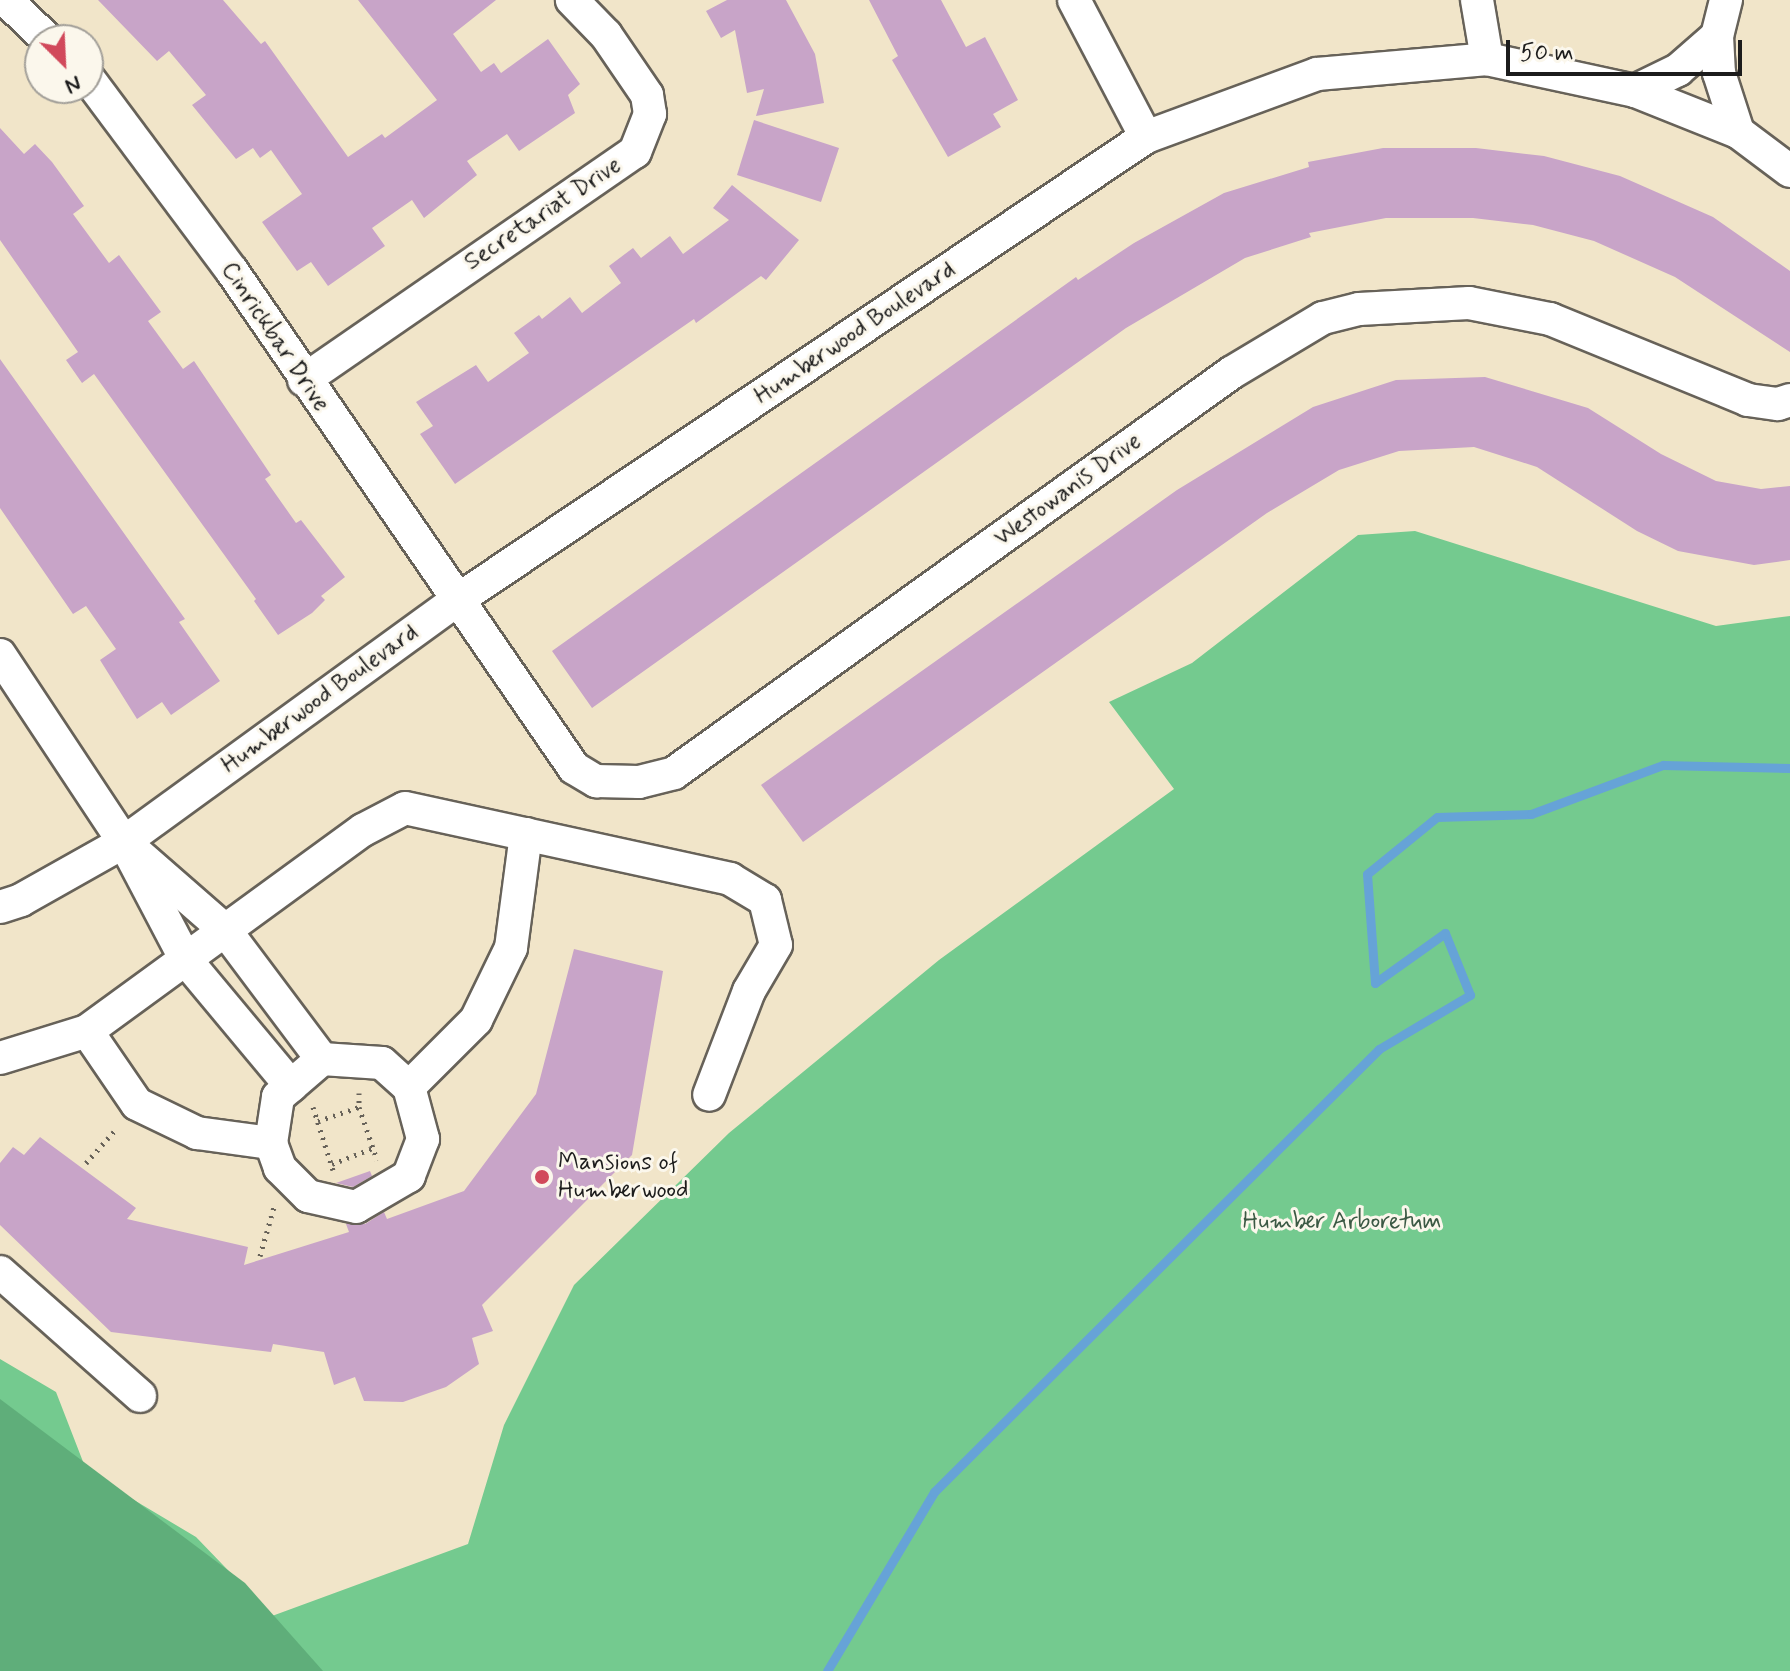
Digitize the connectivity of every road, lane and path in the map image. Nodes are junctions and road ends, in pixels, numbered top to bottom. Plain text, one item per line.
1 (6, 0) edge
2 (572, 0) edge
3 (1074, 0) edge
4 (1477, 0) edge
5 (1726, 0) edge
6 (31, 24) edge
7 (1717, 36) junction
8 (1487, 59) junction
9 (1635, 91) junction
10 (104, 99) edge
11 (1738, 132) junction
12 (1146, 137) junction
13 (1790, 171) edge
14 (304, 380) junction
15 (1790, 400) edge
16 (456, 601) junction
17 (0, 655) edge
18 (526, 834) junction
19 (124, 842) junction
20 (0, 907) edge
21 (225, 930) junction
22 (186, 960) junction
23 (87, 1031) junction
24 (0, 1058) edge
25 (322, 1059) junction
26 (360, 1061) junction
27 (291, 1086) junction
28 (409, 1087) junction
29 (709, 1095) dead end
30 (137, 1104) junction
31 (359, 1107) junction
32 (318, 1121) junction
33 (271, 1143) junction
34 (373, 1148) junction
35 (86, 1163) dead end
36 (332, 1164) junction
37 (294, 1182) junction
38 (393, 1184) junction
39 (334, 1202) junction
40 (260, 1256) dead end
41 (0, 1272) edge
42 (140, 1396) dead end

1 - 6 street
2 - 14 street, Secretariat Drive
3 - 12 street
4 - 8 street
5 - 7 street
7 - 9 street
7 - 11 street
8 - 9 street, Humberwood Boulevard
8 - 12 street, Humberwood Boulevard
9 - 11 street, Humberwood Boulevard
10 - 14 street, Cinrickbar Drive
11 - 13 street, Humberwood Boulevard
12 - 16 street, Humberwood Boulevard
14 - 16 street, Cinrickbar Drive
15 - 16 street, Westowanis Drive
16 - 19 street, Humberwood Boulevard
17 - 19 street
18 - 21 street
18 - 28 street
18 - 29 street
19 - 20 street, Humberwood Boulevard
19 - 21 street
19 - 22 street
21 - 22 street
21 - 25 street
22 - 23 street
22 - 27 street
23 - 24 street
23 - 30 street
25 - 26 street
25 - 27 street
26 - 28 street
26 - 31 path
27 - 32 path
27 - 33 street
28 - 38 street
30 - 33 street
30 - 35 path
31 - 32 path
31 - 34 path
32 - 36 path
33 - 37 street
34 - 36 path
34 - 38 path
36 - 39 path
37 - 39 street
37 - 40 path
38 - 39 street
41 - 42 street

